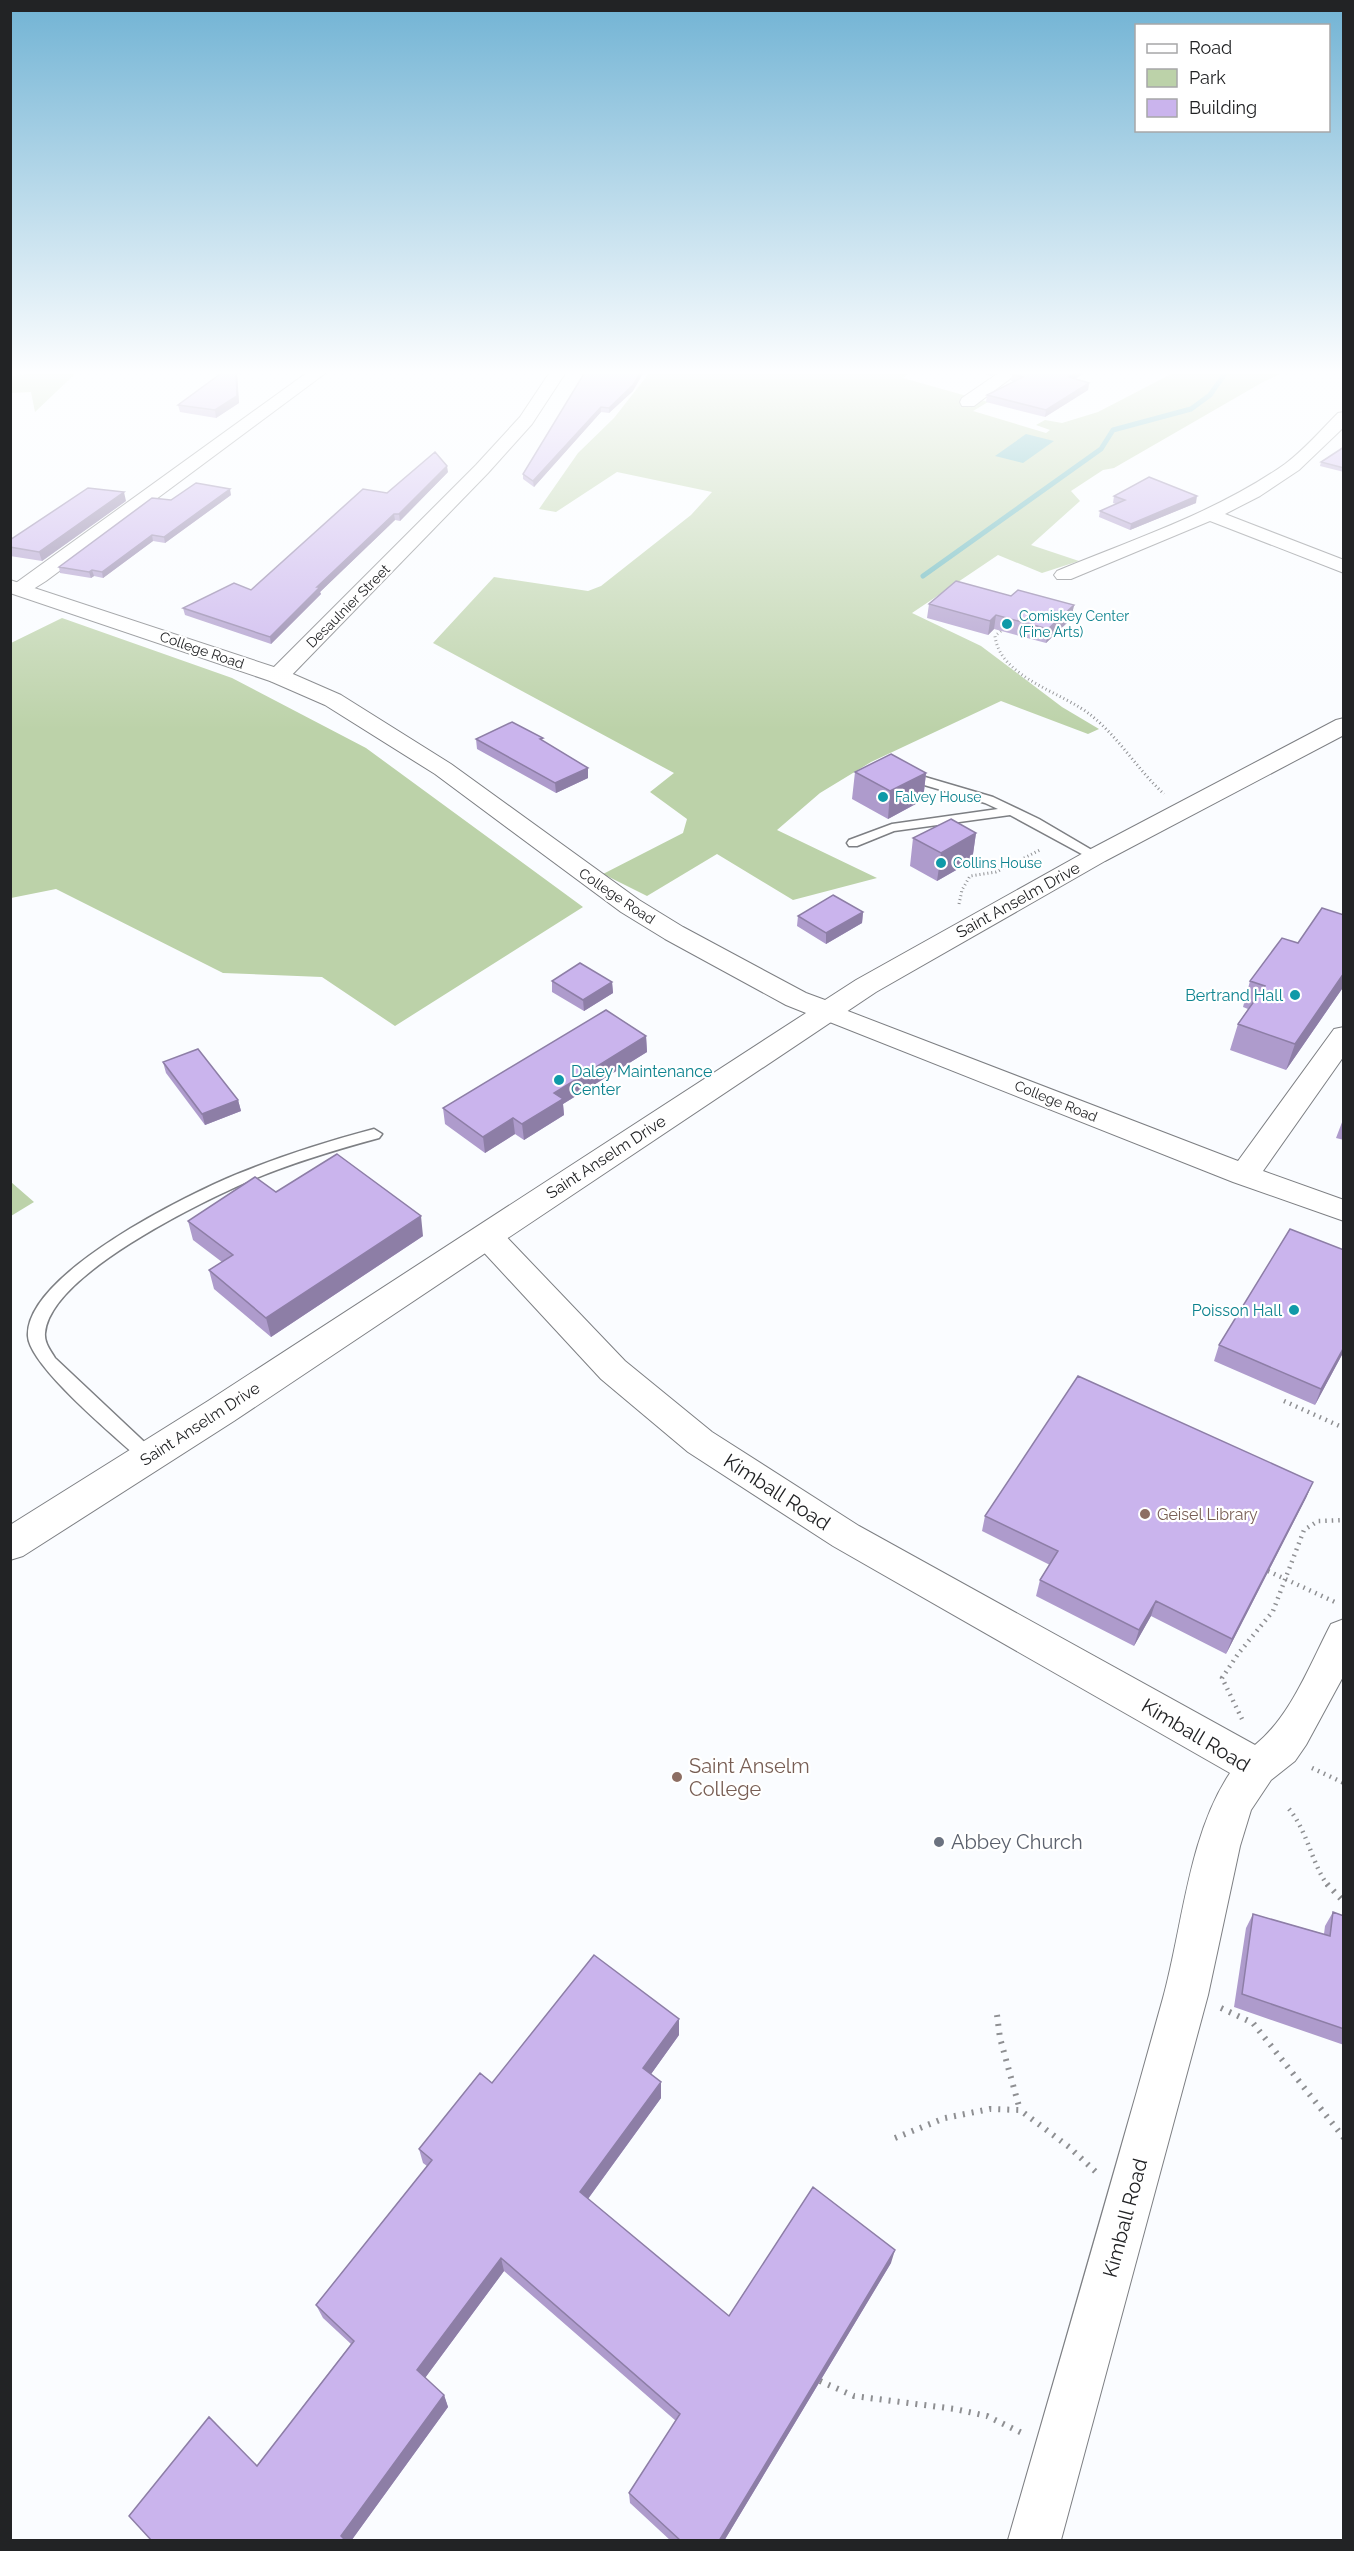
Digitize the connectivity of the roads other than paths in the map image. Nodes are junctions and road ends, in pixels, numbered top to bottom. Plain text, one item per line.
1 (156, 491) edge
2 (460, 491) edge
3 (1255, 491) edge
4 (1210, 514) junction
5 (1344, 567) edge
6 (1064, 575) dead end
7 (15, 587) edge
8 (278, 676) junction
9 (1344, 725) edge
10 (908, 776) edge
11 (1013, 811) junction
12 (853, 843) dead end
13 (1096, 856) junction
14 (827, 1011) junction
15 (1344, 1035) edge
16 (374, 1134) dead end
17 (1244, 1175) junction
18 (1344, 1211) edge
19 (487, 1236) junction
20 (149, 1457) junction
21 (10, 1545) edge
22 (1341, 1619) edge
23 (1257, 1767) junction
24 (1035, 2541) edge

1 - 7 street
2 - 8 street, Desaulnier Street
3 - 4 street
4 - 5 street
4 - 6 street
7 - 8 street, College Road
8 - 14 street, College Road
9 - 13 street, Saint Anselm Drive
10 - 11 lane
11 - 12 lane
11 - 13 lane
13 - 14 street, Saint Anselm Drive
14 - 17 street, College Road
14 - 19 street, Saint Anselm Drive
15 - 17 street
16 - 20 lane
17 - 18 street, College Road
19 - 20 street, Saint Anselm Drive
19 - 23 street, Kimball Road
20 - 21 street, Saint Anselm Drive
22 - 23 street
23 - 24 street, Kimball Road

